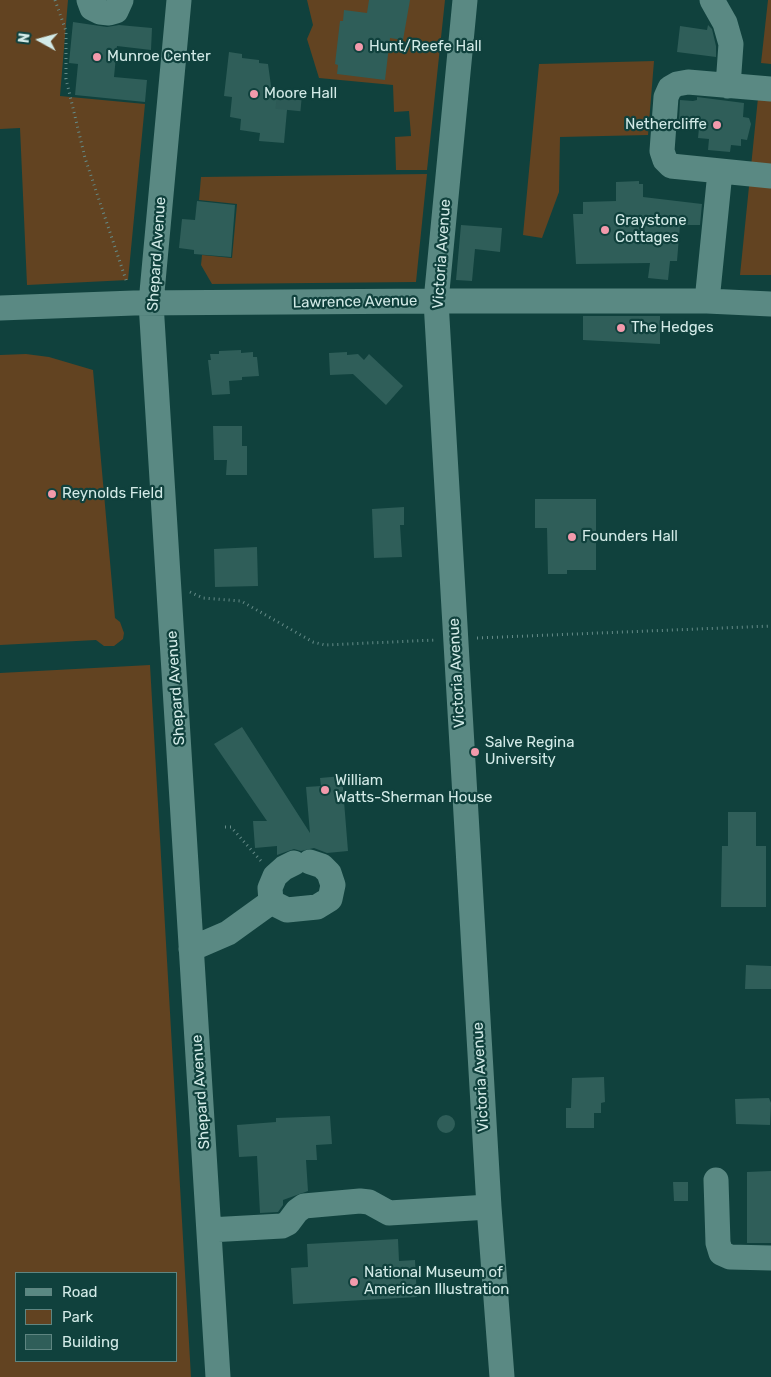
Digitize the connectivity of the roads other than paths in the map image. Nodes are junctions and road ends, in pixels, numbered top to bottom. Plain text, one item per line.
1 (89, 0) edge
2 (121, 0) edge
3 (179, 0) edge
4 (465, 0) edge
5 (712, 0) edge
6 (728, 86) junction
7 (771, 89) edge
8 (720, 172) junction
9 (771, 176) edge
10 (436, 301) junction
11 (707, 301) junction
12 (142, 303) junction
13 (771, 304) edge
14 (0, 308) edge
15 (271, 902) junction
16 (191, 949) junction
17 (716, 1180) dead end
18 (489, 1207) junction
19 (209, 1230) junction
20 (771, 1258) edge
21 (218, 1377) edge
22 (502, 1377) edge

1 - 2 street
3 - 12 street, Shepard Avenue
4 - 10 street, Victoria Avenue
5 - 6 street
6 - 7 street
6 - 8 street
8 - 9 street
8 - 11 street
10 - 11 street, Lawrence Avenue
10 - 12 street, Lawrence Avenue
10 - 18 street, Victoria Avenue
11 - 13 street, Lawrence Avenue
12 - 14 street, Lawrence Avenue
12 - 16 street, Shepard Avenue
15 - 15 street
15 - 16 street
16 - 19 street, Shepard Avenue
17 - 20 street
18 - 19 street
18 - 22 street, Victoria Avenue
19 - 21 street, Shepard Avenue

